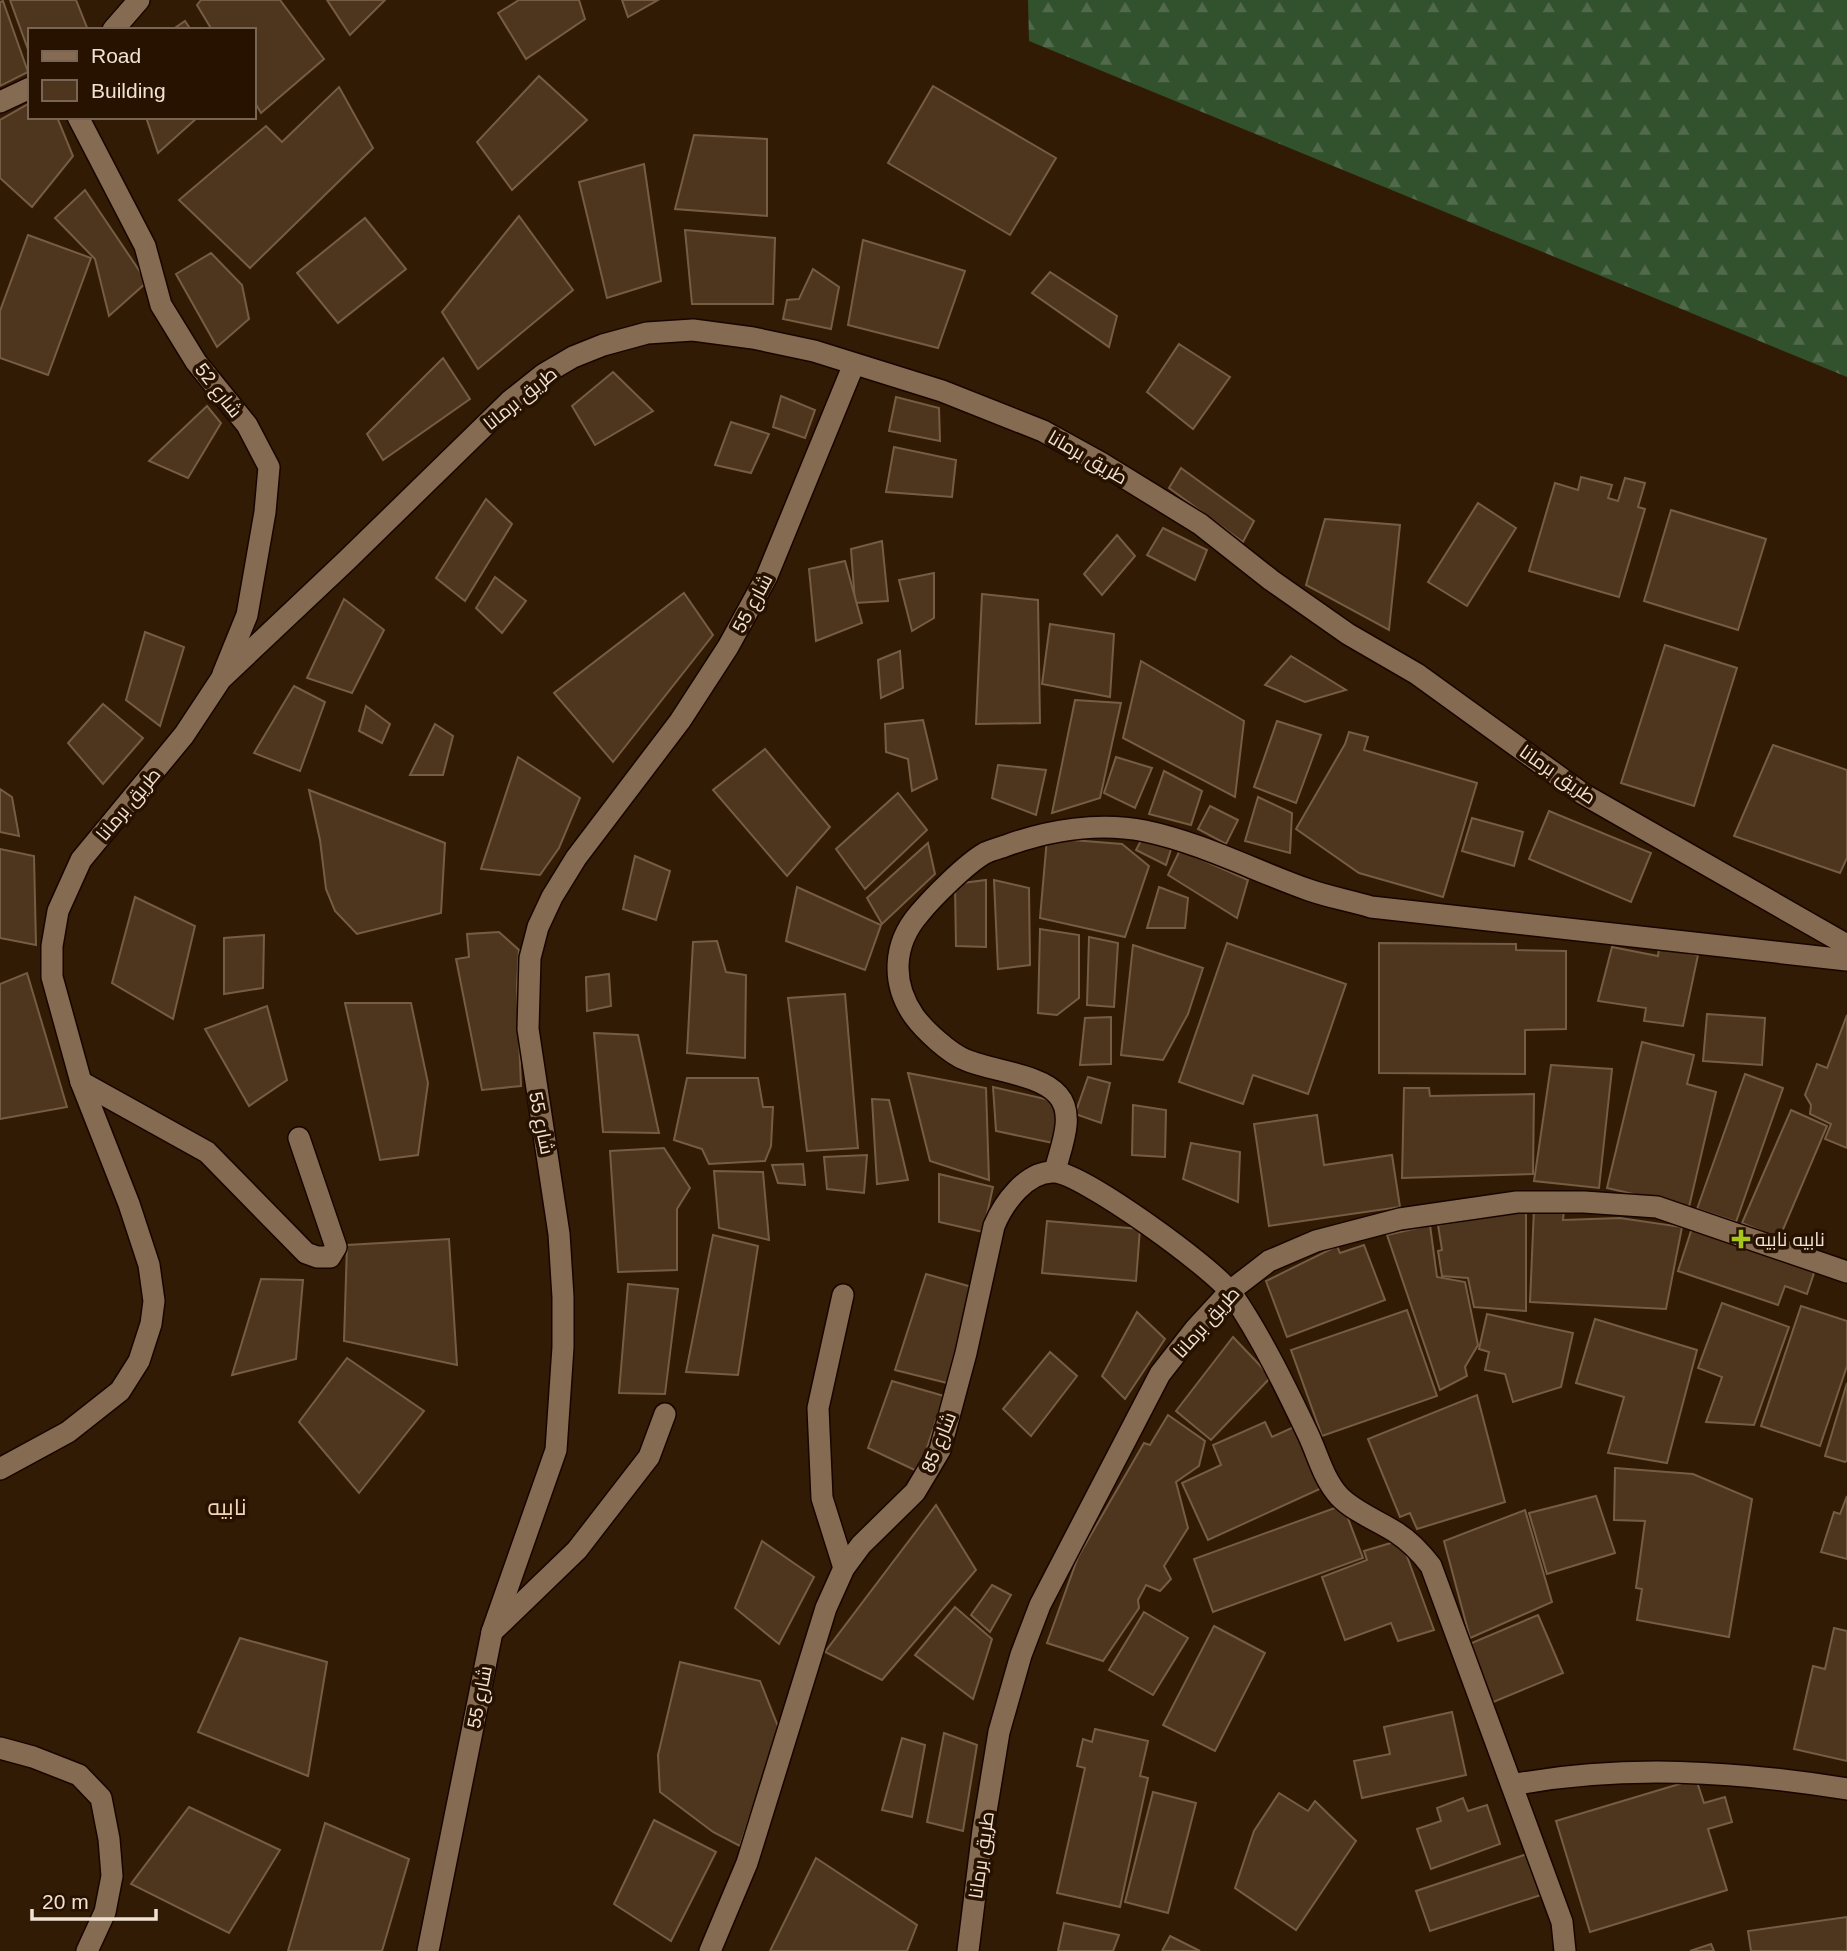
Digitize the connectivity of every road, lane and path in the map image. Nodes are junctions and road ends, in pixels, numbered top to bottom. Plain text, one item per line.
1 (139, 0) edge
2 (115, 28) edge
3 (28, 89) edge
4 (0, 102) edge
5 (79, 119) edge
6 (854, 364) junction
7 (221, 679) junction
8 (1847, 946) edge
9 (1847, 960) edge
10 (80, 1083) junction
11 (299, 1138) dead end
12 (1055, 1171) junction
13 (1847, 1272) edge
14 (1230, 1291) junction
15 (843, 1295) dead end
16 (666, 1414) dead end
17 (0, 1469) edge
18 (844, 1568) junction
19 (492, 1632) junction
20 (0, 1748) edge
21 (1512, 1785) junction
22 (1847, 1789) edge
23 (88, 1951) edge
24 (428, 1951) edge
25 (710, 1951) edge
26 (968, 1951) edge
27 (1565, 1951) edge

1 - 2 street
3 - 4 street
5 - 7 street, شارع 52
6 - 7 street, طريق برمانا
6 - 8 street, طريق برمانا
6 - 19 street, شارع 55
7 - 10 street, طريق برمانا
9 - 12 street
10 - 11 street
10 - 17 street, طريق برمانا
12 - 14 street
12 - 18 street, شارع 85
13 - 14 street, طريق برمانا
14 - 21 street
14 - 26 street, طريق برمانا
15 - 18 street
16 - 19 street
18 - 25 street, شارع 85
19 - 24 street, شارع 55
20 - 23 street
21 - 22 street
21 - 27 street

